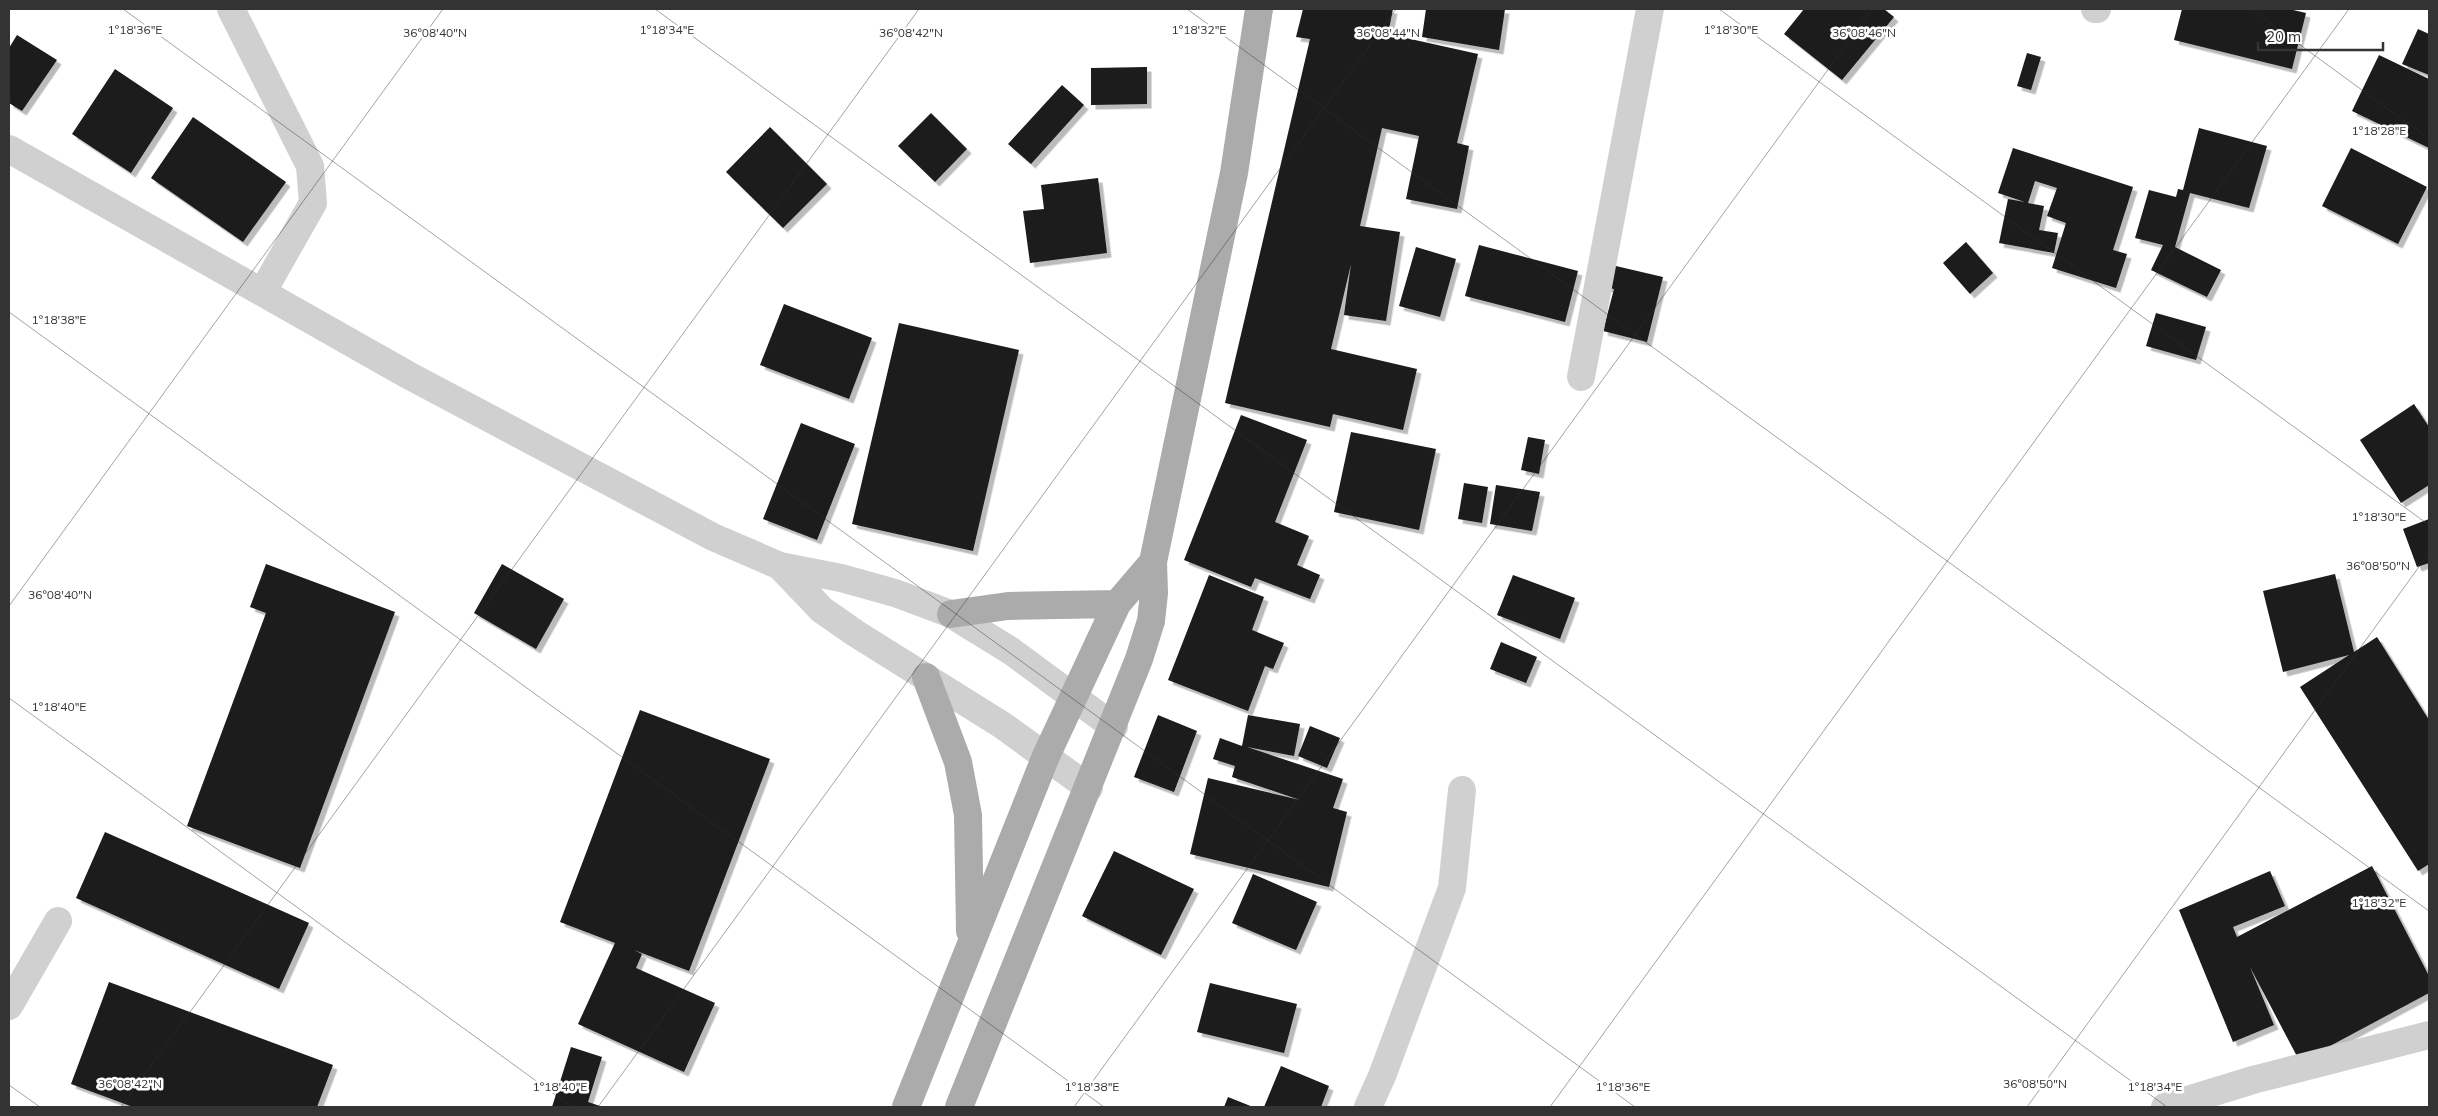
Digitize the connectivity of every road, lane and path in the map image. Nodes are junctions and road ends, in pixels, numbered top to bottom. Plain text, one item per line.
1 (231, 9) edge
2 (1258, 9) edge
3 (1650, 9) edge
4 (9, 149) edge
5 (263, 291) junction
6 (1582, 377) dead end
7 (1153, 562) junction
8 (780, 566) junction
9 (1117, 604) junction
10 (951, 614) junction
11 (926, 677) junction
12 (1074, 698) junction
13 (1114, 727) junction
14 (1046, 756) junction
15 (1089, 788) junction
16 (1462, 790) dead end
17 (58, 921) dead end
18 (970, 945) junction
19 (9, 1006) edge
20 (2429, 1035) edge
21 (906, 1107) edge
22 (959, 1107) edge
23 (1368, 1107) edge
24 (2165, 1107) edge

1 - 5 street
2 - 7 main road
3 - 6 street
4 - 5 street
5 - 8 street
7 - 9 main road
7 - 13 main road
8 - 10 street
8 - 11 street
9 - 10 main road
9 - 12 main road
10 - 12 street
11 - 14 street
11 - 18 main road
12 - 13 street
12 - 14 main road
13 - 15 main road
14 - 15 street
14 - 18 main road
15 - 22 main road
16 - 23 street
17 - 19 street
18 - 21 main road
20 - 24 street

